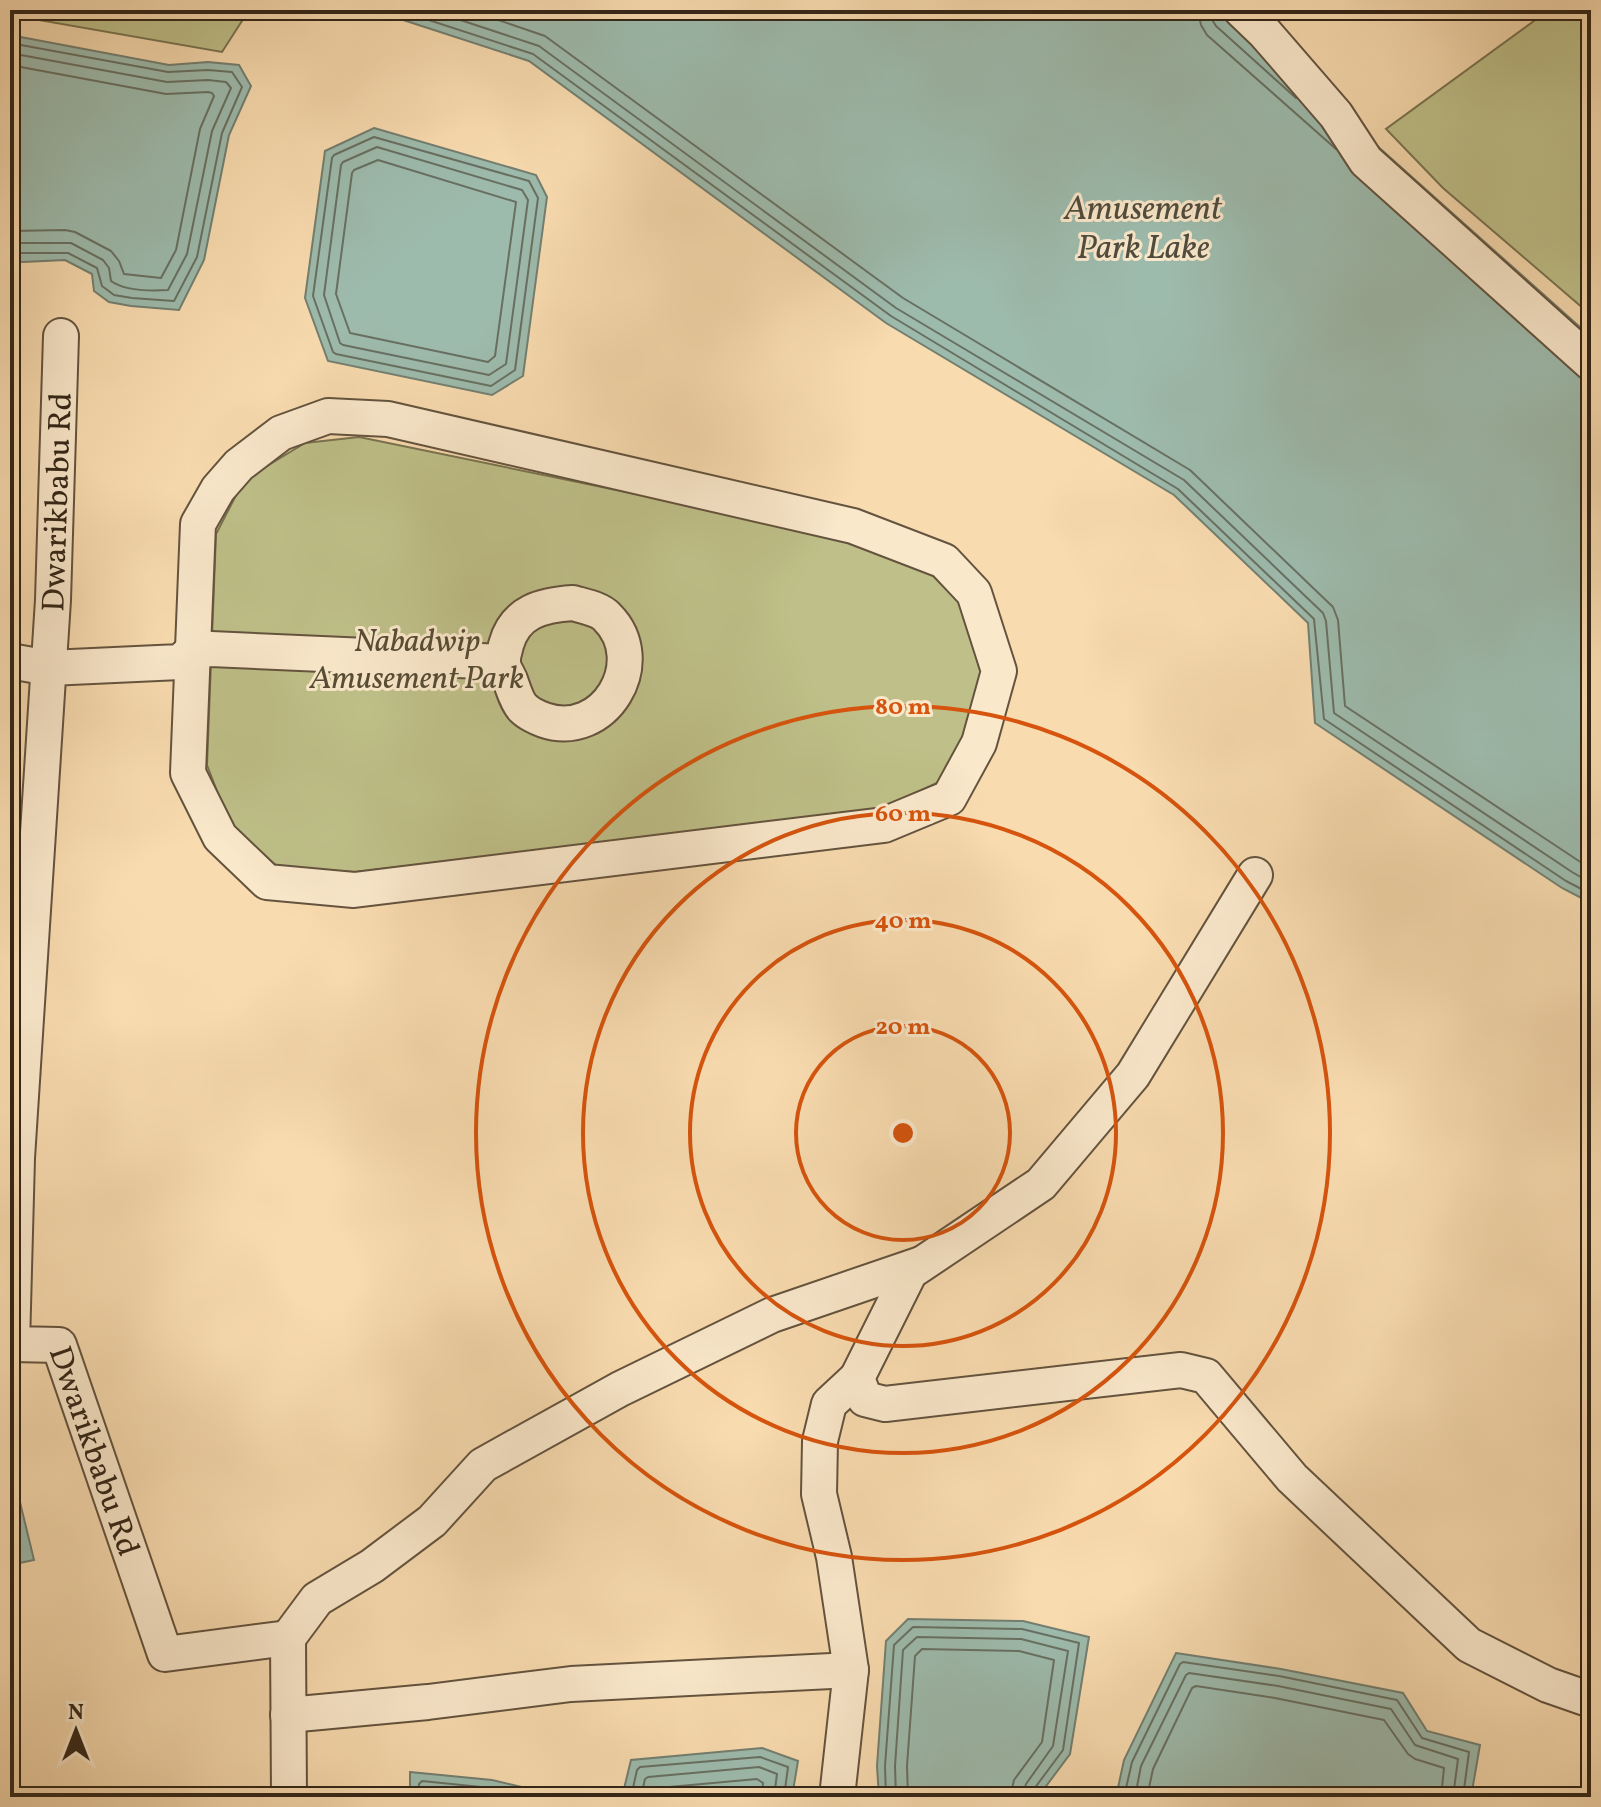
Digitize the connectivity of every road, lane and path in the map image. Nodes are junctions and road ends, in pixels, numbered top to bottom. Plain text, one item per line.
1 (1241, 10) edge
2 (61, 336) dead end
3 (1591, 363) edge
4 (192, 651) junction
5 (10, 661) edge
6 (503, 662) dead end
7 (49, 668) junction
8 (1255, 875) dead end
9 (13, 1205) edge
10 (921, 1264) junction
11 (857, 1378) junction
12 (288, 1638) junction
13 (851, 1670) junction
14 (1591, 1700) edge
15 (288, 1715) junction
16 (289, 1797) edge
17 (837, 1797) edge

1 - 3 street
2 - 7 street, Dwarikbabu Rd
4 - 4 street
4 - 6 street
4 - 7 street
5 - 7 street
7 - 9 street, Dwarikbabu Rd
8 - 10 street
9 - 12 street, Dwarikbabu Rd
10 - 11 street
10 - 12 street
11 - 13 street
11 - 14 street
12 - 15 street
13 - 15 street
13 - 17 street
15 - 16 street

